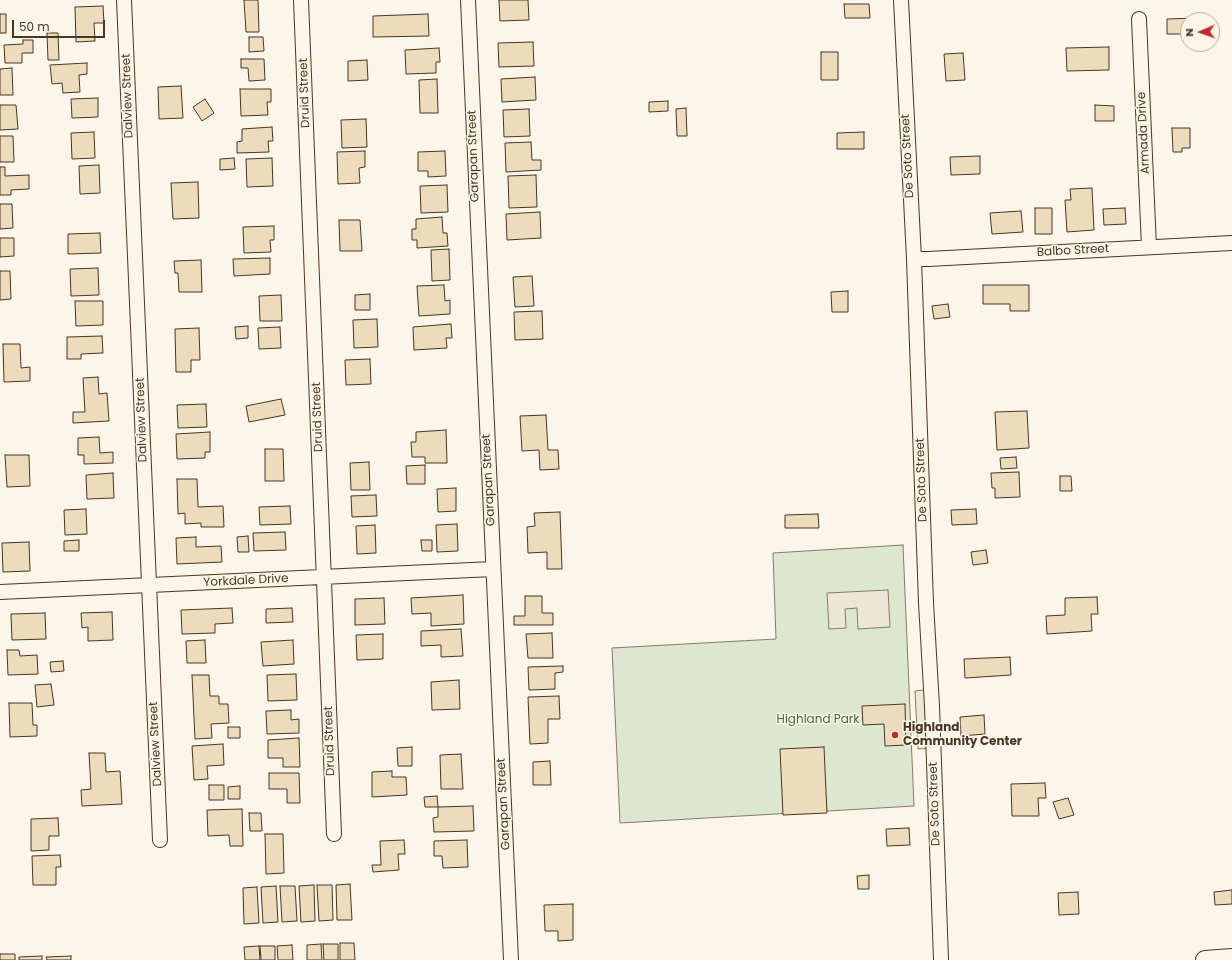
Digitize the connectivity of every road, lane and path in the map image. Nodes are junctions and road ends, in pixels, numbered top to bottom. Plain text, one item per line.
1 (124, 0) edge
2 (301, 0) edge
3 (468, 0) edge
4 (901, 0) edge
5 (1139, 19) dead end
6 (1232, 243) edge
7 (1149, 246) junction
8 (914, 258) junction
9 (493, 569) junction
10 (324, 577) junction
11 (149, 585) junction
12 (0, 592) edge
13 (334, 834) dead end
14 (160, 840) dead end
15 (1232, 958) edge
16 (511, 960) edge
17 (941, 960) edge
18 (1205, 960) edge

1 - 11 street, Dalview Street
2 - 10 street, Druid Street
3 - 9 street, Garapan Street
4 - 8 street, De Soto Street
5 - 7 street, Armada Drive
6 - 7 street, Balbo Street
7 - 8 street, Balbo Street
8 - 17 street, De Soto Street
9 - 10 street, Yorkdale Drive
9 - 16 street, Garapan Street
10 - 11 street, Yorkdale Drive
10 - 13 street, Druid Street
11 - 12 street, Yorkdale Drive
11 - 14 street, Dalview Street
15 - 18 main road

